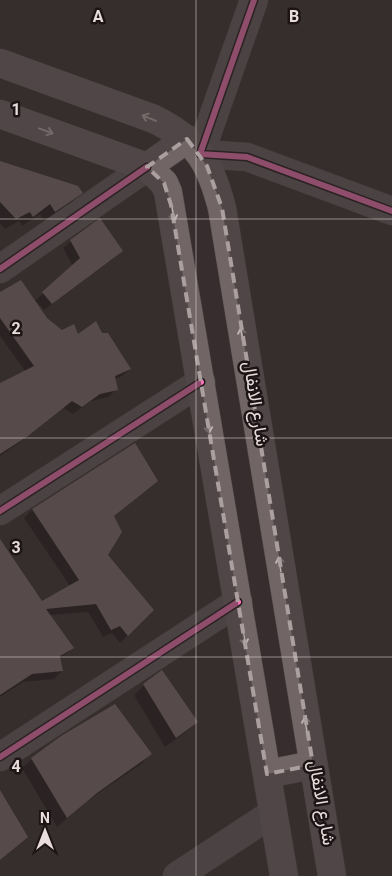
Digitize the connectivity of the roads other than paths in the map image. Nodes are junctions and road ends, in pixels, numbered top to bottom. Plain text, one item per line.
1 (254, 0) edge
2 (0, 63) edge
3 (0, 114) edge
4 (194, 147) junction
5 (147, 167) junction
6 (392, 210) edge
7 (0, 269) edge
8 (201, 382) junction
9 (0, 511) edge
10 (238, 602) junction
11 (0, 757) edge
12 (313, 764) junction
13 (267, 774) junction
14 (273, 813) junction
15 (177, 876) edge
16 (284, 876) edge
17 (332, 876) edge

1 - 4 street
4 -> 2 main road
3 -> 5 main road
4 - 5 main road
4 - 6 street
12 -> 4 main road, شارع الانفال
5 - 7 street
5 -> 8 main road
8 - 9 street
8 -> 10 main road
10 - 11 street
10 -> 13 main road
12 - 13 main road
12 - 17 main road, شارع الانفال
13 - 14 main road
14 - 15 street
14 - 16 main road

